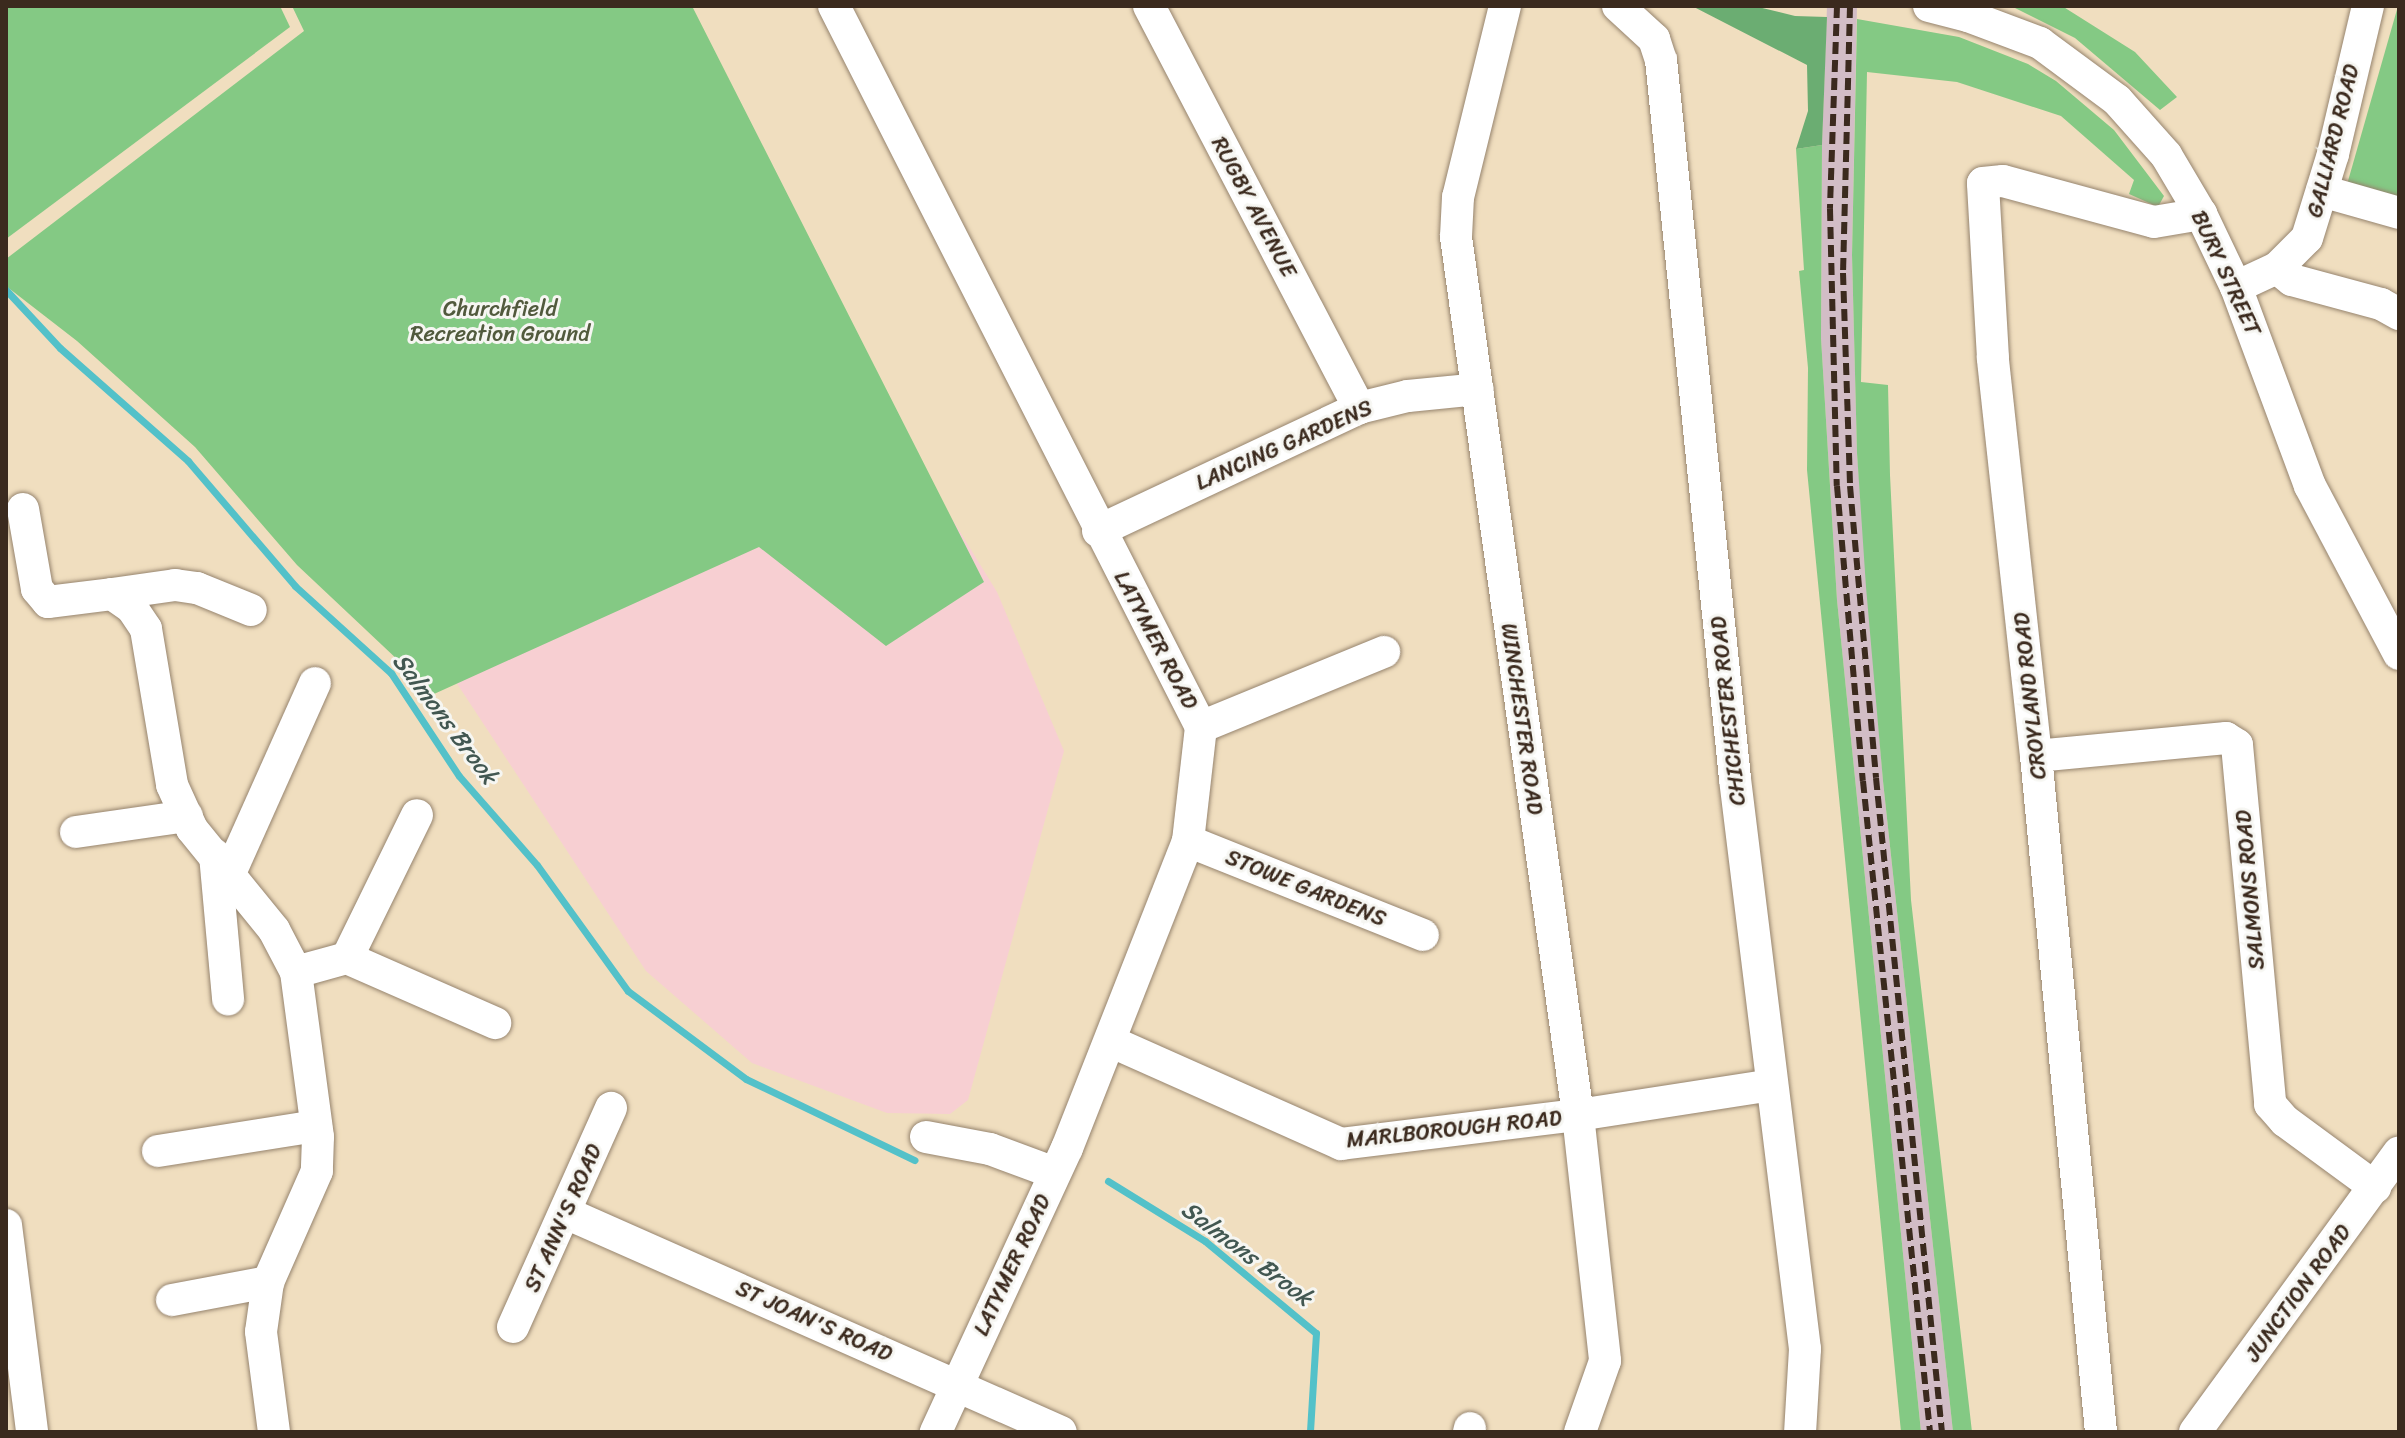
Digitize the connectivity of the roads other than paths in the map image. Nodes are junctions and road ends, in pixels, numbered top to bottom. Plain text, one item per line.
1 (834, 6) edge
2 (1149, 6) edge
3 (1505, 6) edge
4 (1618, 6) edge
5 (1929, 6) edge
6 (2368, 6) edge
7 (2322, 191) junction
8 (2399, 213) edge
9 (2201, 214) junction
10 (2277, 268) junction
11 (2236, 287) junction
12 (2399, 314) edge
13 (1478, 389) junction
14 (1359, 408) junction
15 (23, 509) dead end
16 (1098, 531) junction
17 (112, 594) junction
18 (251, 610) dead end
19 (1384, 652) dead end
20 (2399, 654) edge
21 (315, 683) dead end
22 (1201, 727) junction
23 (2036, 756) junction
24 (417, 815) dead end
25 (187, 816) junction
26 (76, 832) dead end
27 (1188, 841) junction
28 (222, 864) junction
29 (1423, 935) dead end
30 (347, 958) junction
31 (296, 972) junction
32 (228, 999) dead end
33 (495, 1023) dead end
34 (1112, 1042) junction
35 (1771, 1085) junction
36 (611, 1108) dead end
37 (1578, 1115) junction
38 (316, 1126) junction
39 (931, 1128) dead end
40 (158, 1151) dead end
41 (2399, 1152) edge
42 (1055, 1173) junction
43 (2375, 1187) junction
44 (566, 1213) junction
45 (6, 1225) edge
46 (268, 1282) junction
47 (172, 1300) dead end
48 (513, 1327) dead end
49 (958, 1384) junction
50 (32, 1432) edge
51 (274, 1432) edge
52 (936, 1432) edge
53 (1061, 1432) edge
54 (1580, 1432) edge
55 (1800, 1432) edge
56 (2101, 1432) edge
57 (2195, 1432) edge

1 - 16 street, LATYMER ROAD
2 - 14 street, RUGBY AVENUE
3 - 13 street, WINCHESTER ROAD
4 - 35 street, CHICHESTER ROAD
5 - 9 street, BURY STREET
6 - 7 street, GALLIARD ROAD
7 - 8 street
7 - 10 street, GALLIARD ROAD
9 - 11 street, BURY STREET
9 - 23 street, CROYLAND ROAD
10 - 11 street, GALLIARD ROAD
10 - 12 street
11 - 20 street, BURY STREET
13 - 14 street, LANCING GARDENS
13 - 37 street, WINCHESTER ROAD
14 - 16 street, LANCING GARDENS
15 - 17 street
16 - 22 street, LATYMER ROAD
17 - 18 street
17 - 25 street
19 - 22 street
21 - 28 street
22 - 27 street, LATYMER ROAD
23 - 43 street, SALMONS ROAD
23 - 56 street, CROYLAND ROAD
24 - 30 street
25 - 26 street
25 - 28 street
27 - 29 street, STOWE GARDENS
27 - 34 street, LATYMER ROAD
28 - 31 street
28 - 32 street
30 - 31 street
30 - 33 street
31 - 38 street
34 - 37 street, MARLBOROUGH ROAD
34 - 42 street, LATYMER ROAD
35 - 37 street, MARLBOROUGH ROAD
35 - 55 street, CHICHESTER ROAD
36 - 44 street, ST ANN'S ROAD
37 - 54 street, WINCHESTER ROAD
38 - 40 street
38 - 46 street
39 - 42 street
41 - 43 street, JUNCTION ROAD
42 - 49 street, LATYMER ROAD
43 - 57 street, JUNCTION ROAD
44 - 48 street, ST ANN'S ROAD
44 - 49 street, ST JOAN'S ROAD
45 - 50 street
46 - 47 street
46 - 51 street
49 - 52 street, LATYMER ROAD
49 - 53 street, ST JOAN'S ROAD

